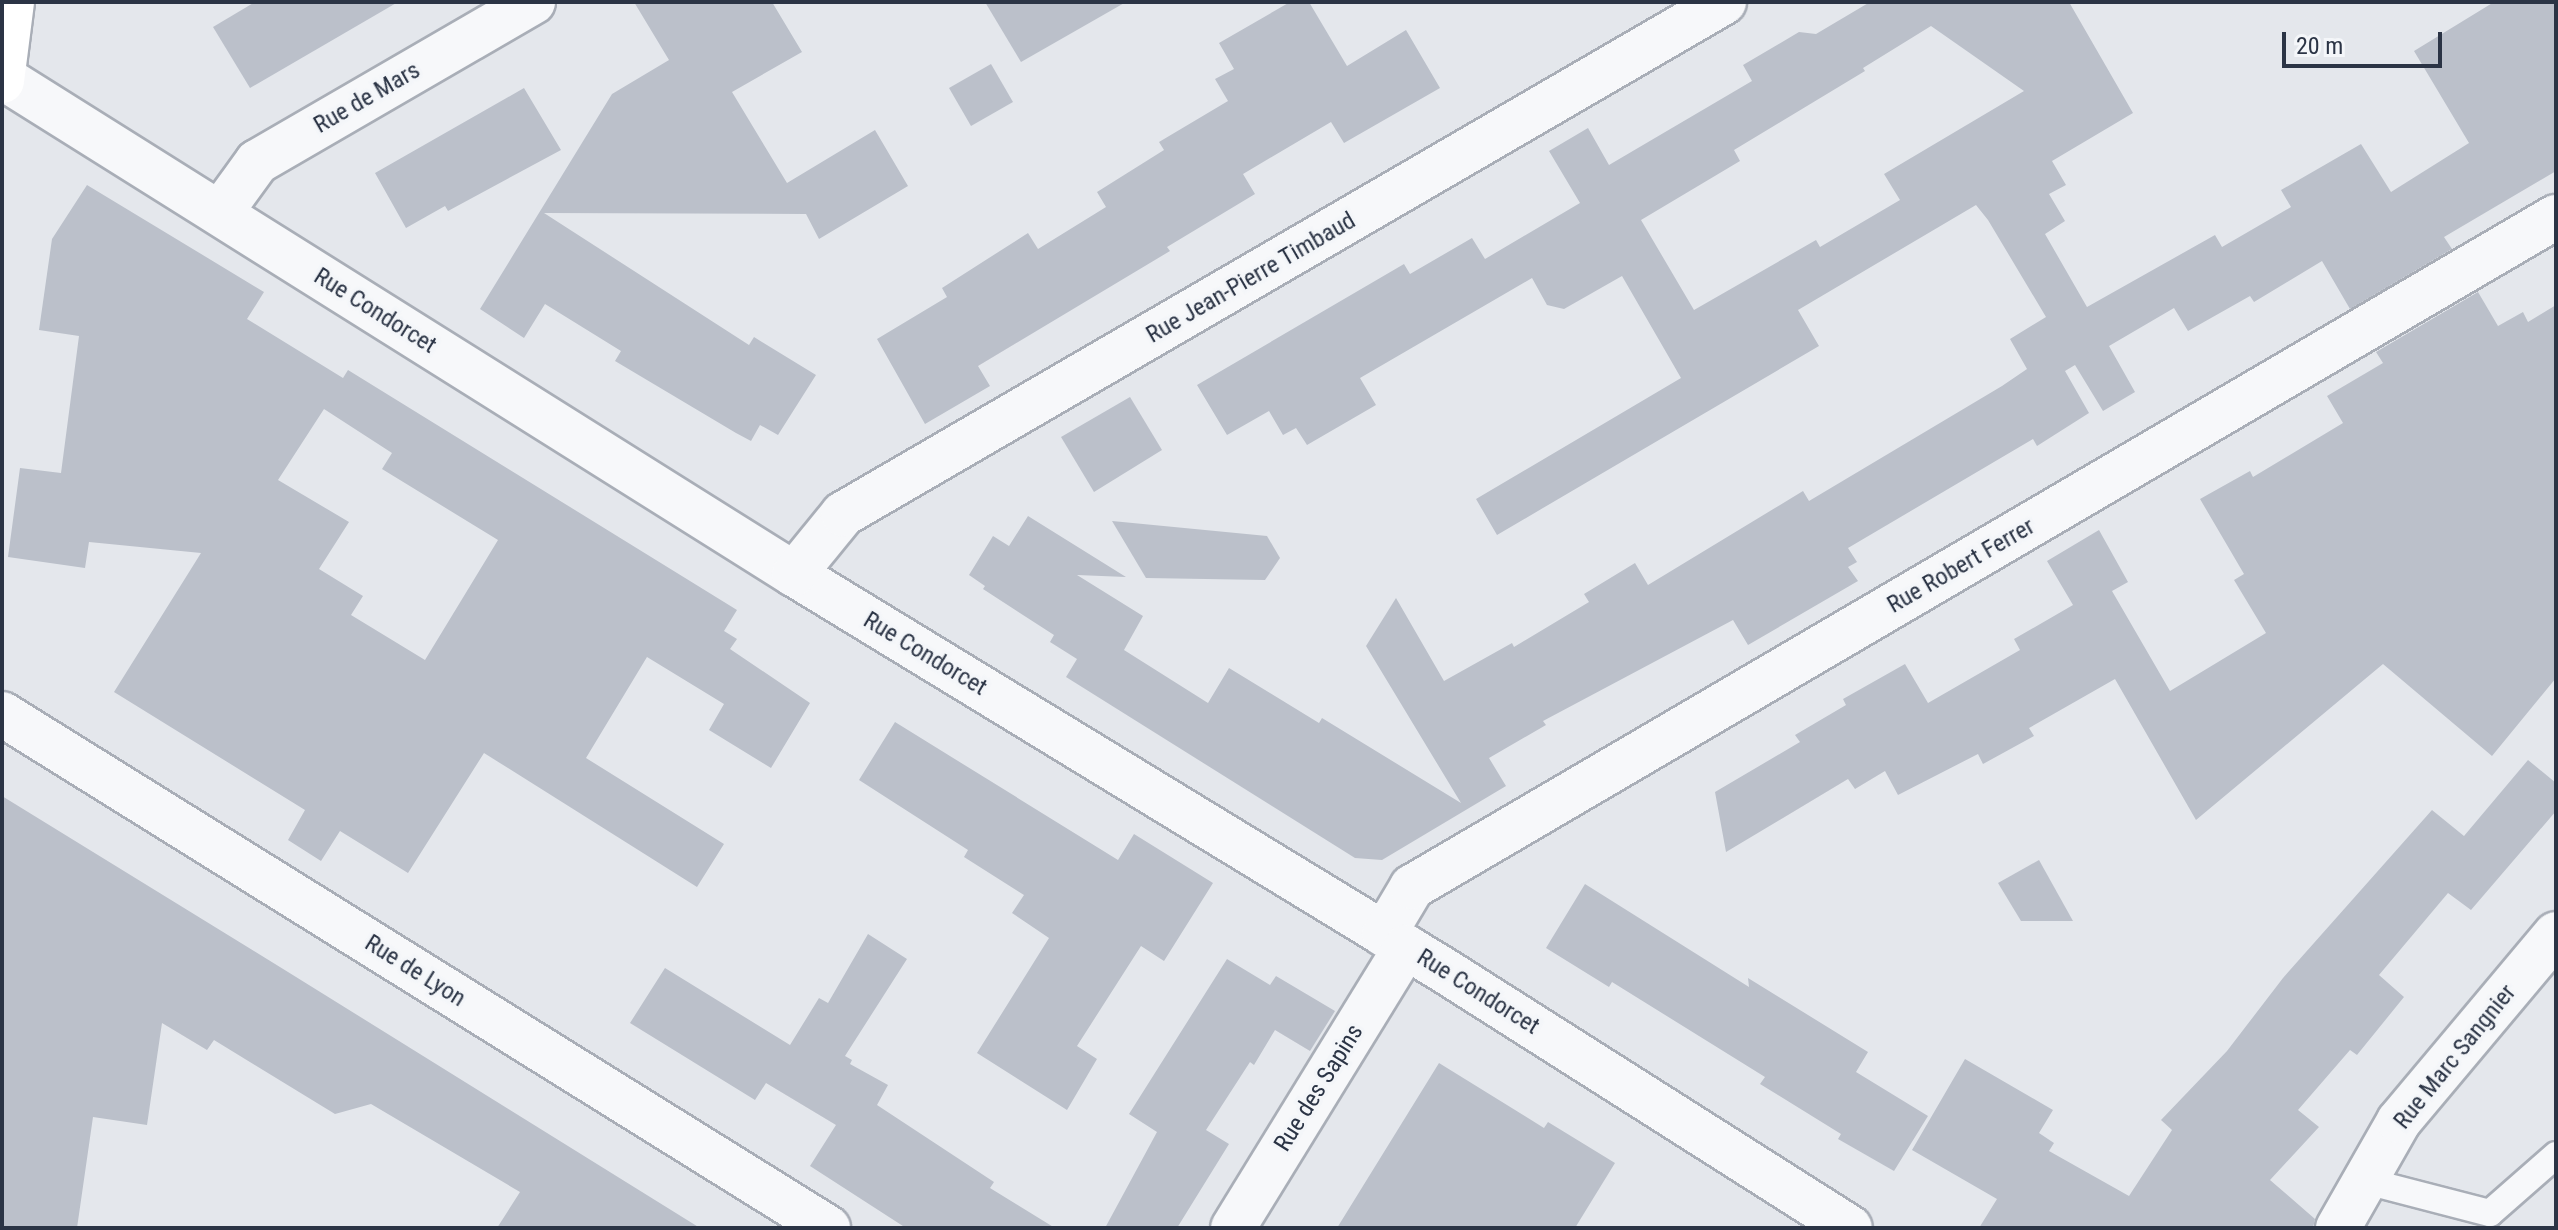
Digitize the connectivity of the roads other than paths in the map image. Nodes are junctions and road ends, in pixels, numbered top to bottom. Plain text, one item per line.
1 (12, 2) edge
2 (533, 2) edge
3 (1724, 2) edge
4 (2, 78) edge
5 (220, 213) junction
6 (2556, 217) edge
7 (794, 574) junction
8 (2, 714) edge
9 (2556, 934) edge
10 (1395, 940) junction
11 (2556, 1155) edge
12 (2366, 1181) junction
13 (828, 1228) edge
14 (1233, 1228) edge
15 (1850, 1228) edge
16 (2338, 1228) edge

1 - 4 main road
2 - 5 street, Rue de Mars
3 - 7 street, Rue Jean-Pierre Timbaud
4 - 5 street, Rue Condorcet
5 - 7 street, Rue Condorcet
6 - 10 street, Rue Robert Ferrer
7 - 10 street, Rue Condorcet
8 - 13 street, Rue de Lyon
9 - 12 street, Rue Marc Sangnier
10 - 14 street, Rue des Sapins
10 - 15 street, Rue Condorcet
11 - 12 lane
12 - 16 street, Rue Marc Sangnier

